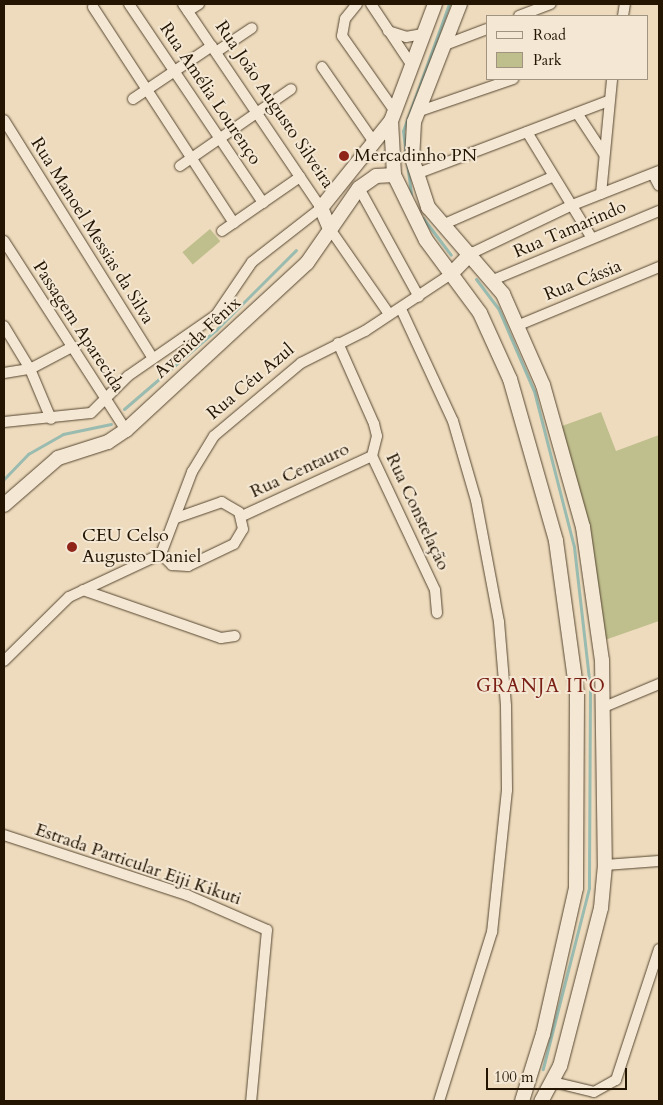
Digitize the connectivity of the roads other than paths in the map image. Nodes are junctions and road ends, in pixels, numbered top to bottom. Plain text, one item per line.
1 (129, 4) edge
2 (199, 4) edge
3 (357, 4) edge
4 (371, 4) edge
5 (435, 4) edge
6 (460, 4) edge
7 (551, 4) edge
8 (92, 7) edge
9 (185, 7) edge
10 (522, 15) edge
11 (252, 28) dead end
12 (486, 29) edge
13 (388, 31) junction
14 (423, 34) junction
15 (442, 46) junction
16 (214, 49) junction
17 (411, 64) junction
18 (322, 67) dead end
19 (175, 71) junction
20 (510, 80) edge
21 (612, 80) edge
22 (291, 89) dead end
23 (144, 91) junction
24 (133, 99) dead end
25 (608, 101) junction
26 (256, 112) junction
27 (418, 112) junction
28 (577, 113) junction
29 (392, 116) junction
30 (4, 120) edge
31 (527, 132) junction
32 (221, 137) junction
33 (374, 142) junction
34 (604, 154) junction
35 (189, 158) junction
36 (360, 158) junction
37 (180, 166) dead end
38 (656, 172) edge
39 (416, 174) junction
40 (394, 175) junction
41 (300, 177) junction
42 (374, 177) junction
43 (552, 177) junction
44 (659, 186) edge
45 (359, 188) junction
46 (601, 194) junction
47 (263, 203) junction
48 (570, 206) junction
49 (321, 208) junction
50 (659, 211) edge
51 (234, 223) junction
52 (442, 225) junction
53 (330, 229) junction
54 (222, 232) dead end
55 (591, 237) junction
56 (4, 241) edge
57 (470, 254) junction
58 (659, 267) edge
59 (451, 274) junction
60 (493, 280) junction
61 (419, 296) junction
62 (401, 309) junction
63 (390, 314) junction
64 (519, 325) junction
65 (4, 326) edge
66 (338, 343) junction
67 (70, 348) junction
68 (153, 358) junction
69 (30, 369) junction
70 (4, 373) edge
71 (105, 399) junction
72 (52, 419) junction
73 (4, 422) edge
74 (126, 430) junction
75 (372, 456) junction
76 (4, 506) edge
77 (242, 516) junction
78 (176, 518) junction
79 (161, 554) junction
80 (99, 583) junction
81 (83, 590) junction
82 (112, 600) junction
83 (437, 613) dead end
84 (235, 636) dead end
85 (4, 661) edge
86 (659, 684) edge
87 (604, 707) junction
88 (4, 835) edge
89 (659, 861) edge
90 (605, 865) junction
91 (659, 949) edge
92 (533, 1068) junction
93 (553, 1082) junction
94 (251, 1101) edge
95 (439, 1101) edge
96 (522, 1101) edge
97 (540, 1101) edge

1 - 19 street, Rua Amélia Lourenço
2 - 9 street
3 - 29 street
4 - 13 street
5 - 14 street
6 - 15 street
7 - 10 street
8 - 23 street
9 - 16 street, Rua João Augusto Silveira
11 - 16 street
12 - 15 street
13 - 14 street
13 - 17 street
14 - 17 street
15 - 27 street
16 - 19 street
16 - 26 street, Rua João Augusto Silveira
17 - 29 street
18 - 33 street
19 - 23 street
19 - 32 street, Rua Amélia Lourenço
20 - 27 street
21 - 25 street
22 - 26 street
23 - 24 street
23 - 35 street
25 - 28 street
25 - 34 street
26 - 32 street
26 - 41 street, Rua João Augusto Silveira
27 - 39 street
28 - 31 street
28 - 34 street
29 - 33 street
29 - 40 street
30 - 68 street, Rua Manoel Messias da Silva
31 - 39 street
31 - 43 street
32 - 35 street
32 - 47 street, Rua Amélia Lourenço
33 - 36 street
34 - 46 street
35 - 37 street
35 - 51 street
36 - 42 street
36 - 49 street
38 - 44 street
38 - 46 street
39 - 52 street
40 - 42 street
40 - 59 street
41 - 47 street
41 - 49 street, Rua João Augusto Silveira
42 - 45 street, Avenida Fênix
43 - 48 street
43 - 52 street
45 - 53 street, Avenida Fênix
45 - 61 street
46 - 48 street
47 - 51 street
48 - 55 street
48 - 57 street
49 - 53 street, Rua João Augusto Silveira
49 - 68 street
50 - 55 street, Rua Tamarindo
51 - 54 street
52 - 57 street
53 - 63 street
53 - 74 street, Avenida Fênix
55 - 60 street, Rua Tamarindo
56 - 67 street, Passagem Aparecida
57 - 59 street, Rua Céu Azul
57 - 60 street
58 - 64 street, Rua Cássia
59 - 61 street, Rua Céu Azul
59 - 92 street
60 - 64 street
61 - 62 street, Rua Céu Azul
62 - 63 street, Rua Céu Azul
62 - 95 street
63 - 66 street, Rua Céu Azul
64 - 87 street
65 - 69 street
66 - 75 street, Rua Constelação
66 - 78 street, Rua Céu Azul
67 - 69 street
67 - 71 street, Passagem Aparecida
68 - 71 street
69 - 70 street
69 - 72 street
71 - 72 street
71 - 74 street, Passagem Aparecida
72 - 73 street
74 - 76 street, Avenida Fênix
75 - 77 street, Rua Centauro
75 - 83 street, Rua Constelação
77 - 78 street, Rua Centauro
77 - 79 street, Rua Centauro
78 - 79 street, Rua Céu Azul
79 - 80 street
80 - 81 street
80 - 82 street
81 - 82 street
81 - 85 street
82 - 84 street
86 - 87 street
87 - 90 street
88 - 94 street, Estrada Particular Eiji Kikuti
89 - 90 street
90 - 93 street
91 - 93 street
92 - 93 street
92 - 96 street
93 - 97 street

